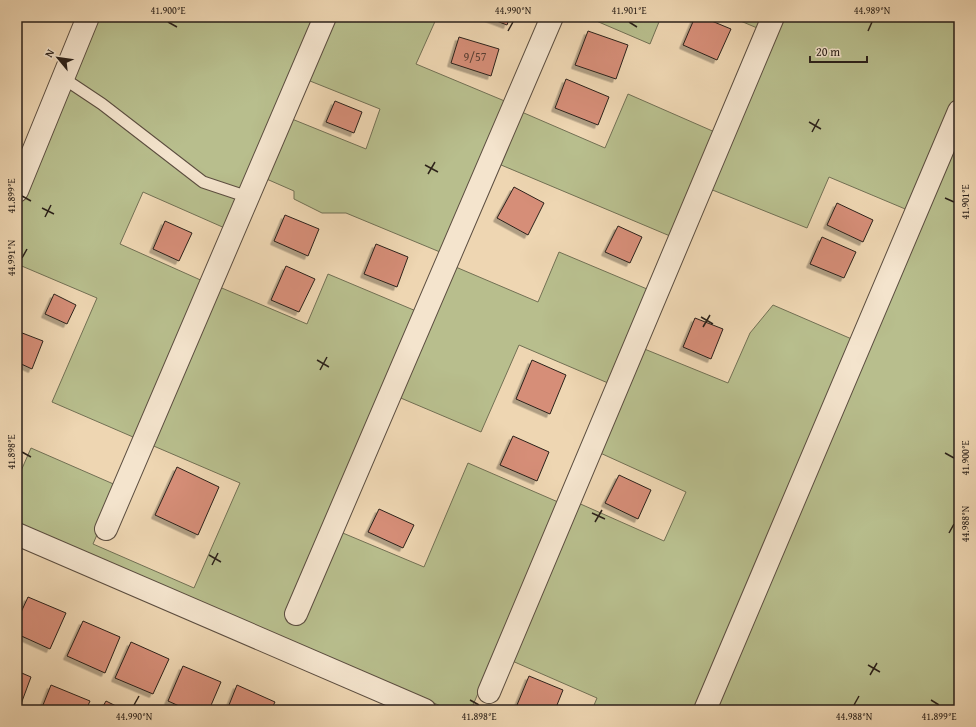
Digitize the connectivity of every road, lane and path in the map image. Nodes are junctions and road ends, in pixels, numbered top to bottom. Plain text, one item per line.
1 (88, 17) edge
2 (325, 17) edge
3 (552, 17) edge
4 (774, 17) edge
5 (63, 78) junction
6 (959, 112) edge
7 (17, 191) edge
8 (248, 197) junction
9 (106, 529) dead end
10 (17, 534) edge
11 (296, 614) dead end
12 (489, 692) dead end
13 (425, 710) edge
14 (705, 710) edge

1 - 5 street
2 - 8 street
3 - 11 street
4 - 12 street
5 - 7 street
5 - 8 lane
6 - 14 street
8 - 9 street
10 - 13 street

